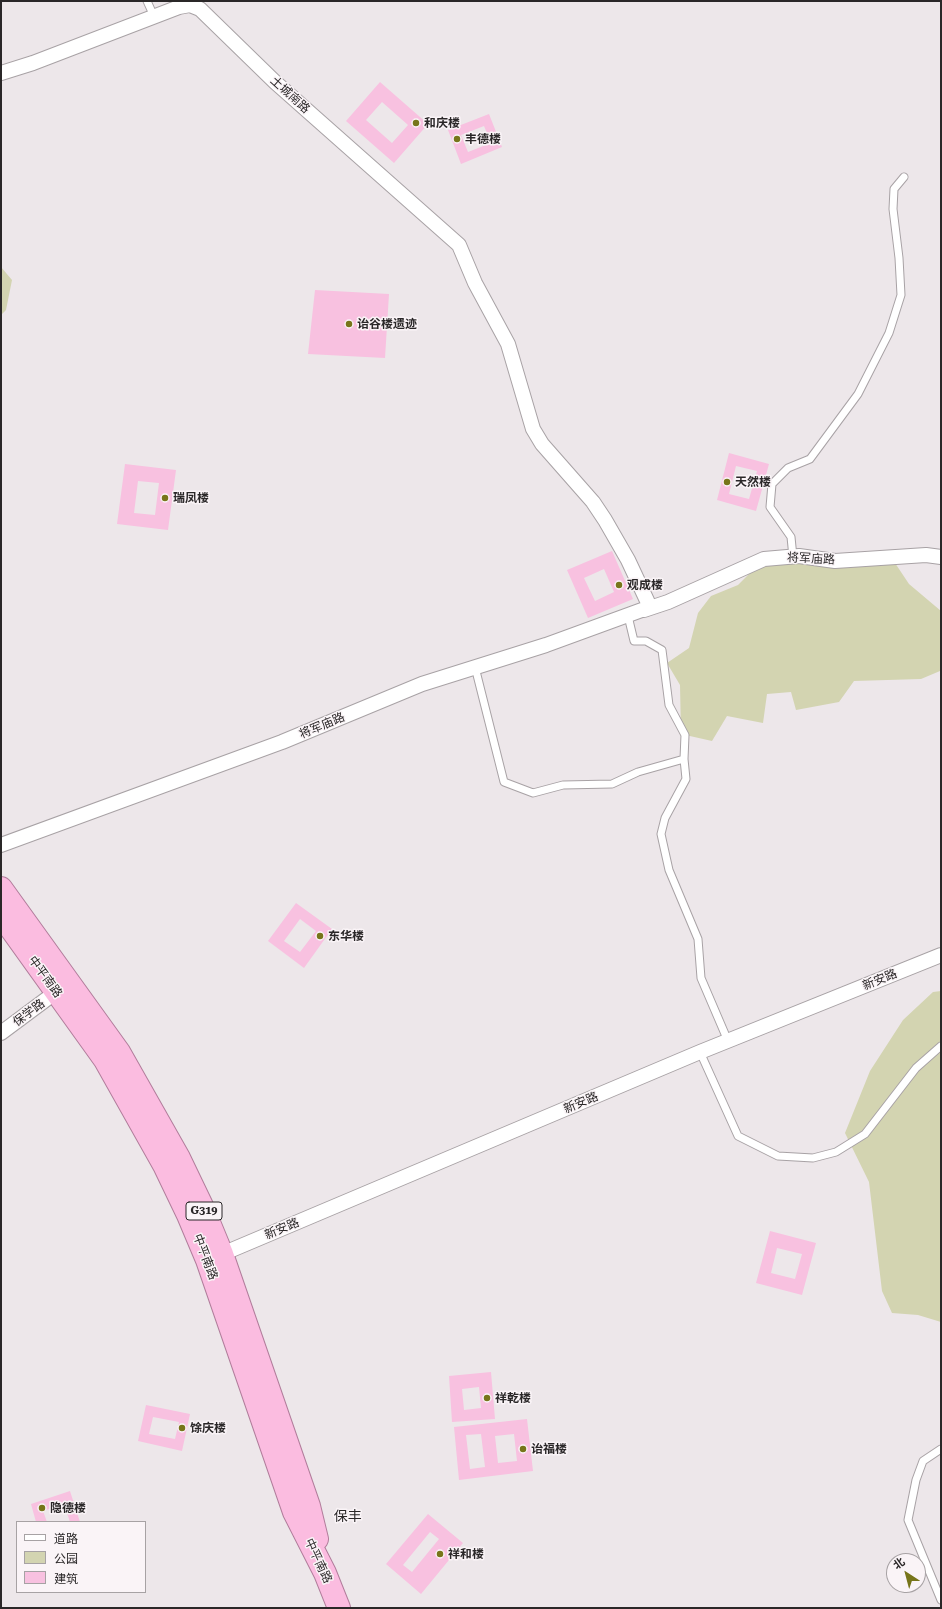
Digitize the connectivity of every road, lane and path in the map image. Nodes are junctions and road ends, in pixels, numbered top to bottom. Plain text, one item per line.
1 (147, 1) edge
2 (152, 12) dead end
3 (1, 73) edge
4 (904, 177) dead end
5 (941, 556) edge
6 (793, 557) junction
7 (647, 609) junction
8 (628, 616) junction
9 (475, 667) junction
10 (684, 759) junction
11 (1, 845) edge
12 (1, 888) edge
13 (1, 915) edge
14 (941, 955) edge
15 (56, 992) junction
16 (1, 1034) edge
17 (728, 1041) junction
18 (941, 1046) edge
19 (700, 1052) junction
20 (222, 1254) junction
21 (941, 1449) edge
22 (325, 1573) junction
23 (941, 1600) edge
24 (339, 1608) edge

1 - 2 lane
3 - 7 street, 土城南路
4 - 6 lane
5 - 6 street, 将军庙路
6 - 7 street, 将军庙路
7 - 8 street, 将军庙路
8 - 9 street, 将军庙路
8 - 10 lane
9 - 10 lane
9 - 11 street, 将军庙路
10 - 17 lane
12 - 20 highway, G319
13 - 15 highway, 中平南路 / G319
14 - 17 street, 新安路
15 - 16 street, 保学路
15 - 22 highway, 中平南路 / G319
17 - 19 street, 新安路
18 - 19 lane
19 - 20 street, 新安路
20 - 22 highway, G319
21 - 23 lane
22 - 24 highway, 中平南路 / G319

